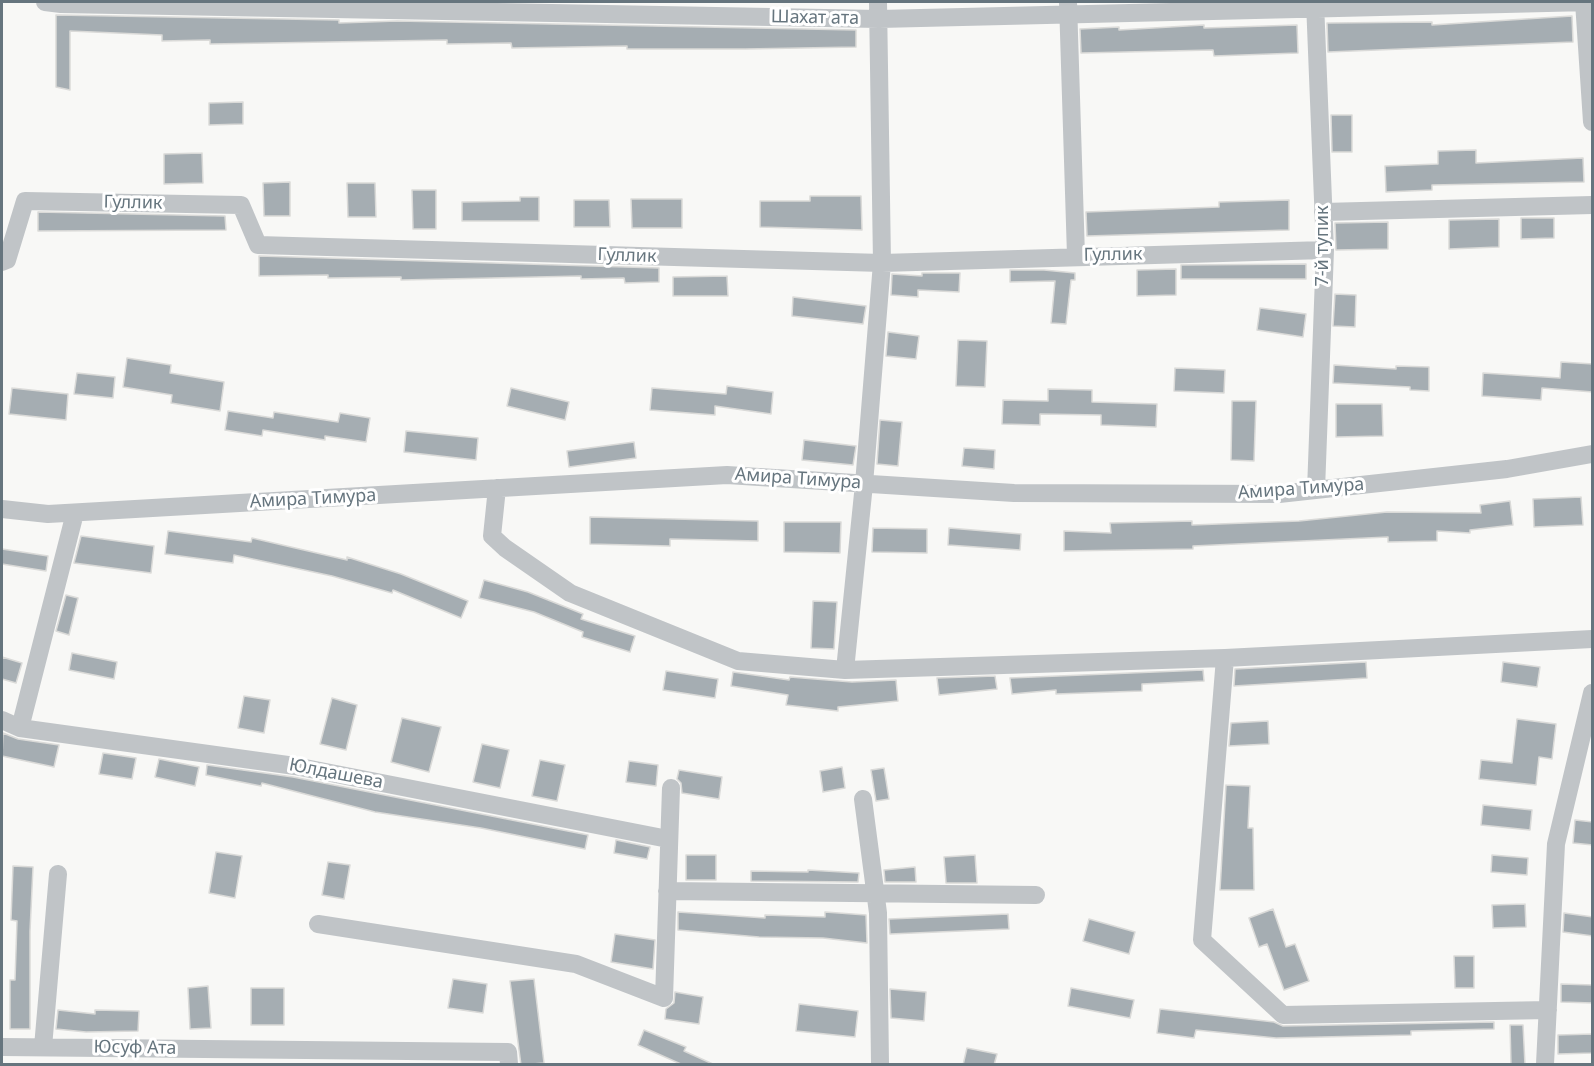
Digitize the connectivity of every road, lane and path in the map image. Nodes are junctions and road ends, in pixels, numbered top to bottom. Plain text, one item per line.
1 (45, 2) edge
2 (1586, 2) edge
3 (292, 5) edge
4 (1315, 5) edge
5 (504, 7) edge
6 (1068, 8) edge
7 (688, 9) edge
8 (878, 10) edge
9 (1593, 122) edge
10 (1593, 204) edge
11 (1323, 212) junction
12 (1325, 250) junction
13 (1076, 256) junction
14 (2, 262) edge
15 (882, 263) junction
16 (1593, 454) edge
17 (864, 484) junction
18 (497, 488) junction
19 (1316, 490) junction
20 (2, 509) edge
21 (75, 513) junction
22 (1593, 639) edge
23 (1225, 658) junction
24 (845, 670) junction
25 (1593, 693) edge
26 (2, 720) edge
27 (20, 728) junction
28 (671, 788) dead end
29 (863, 800) dead end
30 (668, 839) junction
31 (58, 874) dead end
32 (667, 891) junction
33 (876, 893) junction
34 (1036, 895) dead end
35 (318, 924) dead end
36 (1548, 1010) junction
37 (2, 1047) edge
38 (43, 1047) junction
39 (509, 1065) edge
40 (880, 1065) edge
41 (1545, 1065) edge

1 - 3 street, Шахат ата
2 - 4 street, Шахат ата
2 - 9 street
3 - 5 street, Шахат ата
4 - 6 street, Шахат ата
4 - 11 street, 7-й тупик
5 - 7 street, Шахат ата
6 - 8 street, Шахат ата
6 - 13 street
7 - 8 street, Шахат ата
8 - 15 street
10 - 11 street
11 - 12 street, 7-й тупик
12 - 13 street, Гуллик
12 - 19 street, 7-й тупик
13 - 15 street, Гуллик
14 - 15 street, Гуллик
15 - 17 street
16 - 19 street, Амира Тимура
17 - 18 street, Амира Тимура
17 - 19 street, Амира Тимура
17 - 24 street
18 - 21 street, Амира Тимура
18 - 24 street
20 - 21 street, Амира Тимура
21 - 27 street
22 - 23 street
23 - 24 street
23 - 36 street
25 - 36 street
26 - 27 street, Юлдашева
27 - 30 street, Юлдашева
28 - 30 street
29 - 33 street
30 - 32 street
31 - 38 street
32 - 33 street
32 - 35 street
33 - 34 street
33 - 40 street
36 - 41 street
37 - 38 street, Юсуф Ата
38 - 39 street, Юсуф Ата

